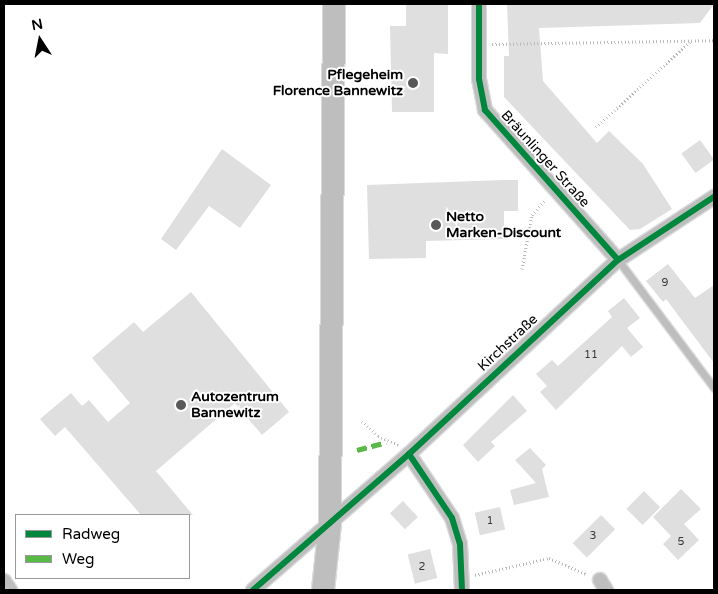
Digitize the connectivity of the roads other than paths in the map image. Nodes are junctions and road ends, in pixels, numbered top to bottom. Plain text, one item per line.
1 (334, 4) edge
2 (479, 4) edge
3 (714, 197) edge
4 (618, 260) junction
5 (714, 388) edge
6 (409, 454) junction
7 (330, 523) junction
8 (4, 580) edge
9 (463, 584) edge
10 (10, 590) edge
11 (253, 590) edge
12 (323, 590) edge

1 - 7 main road
2 - 4 street, Bräunlinger Straße
3 - 4 street, Kirchstraße
4 - 5 lane
4 - 6 street, Kirchstraße
6 - 7 street, Kirchstraße
6 - 9 street
7 - 11 street, Kirchstraße
7 - 12 main road
8 - 10 street

